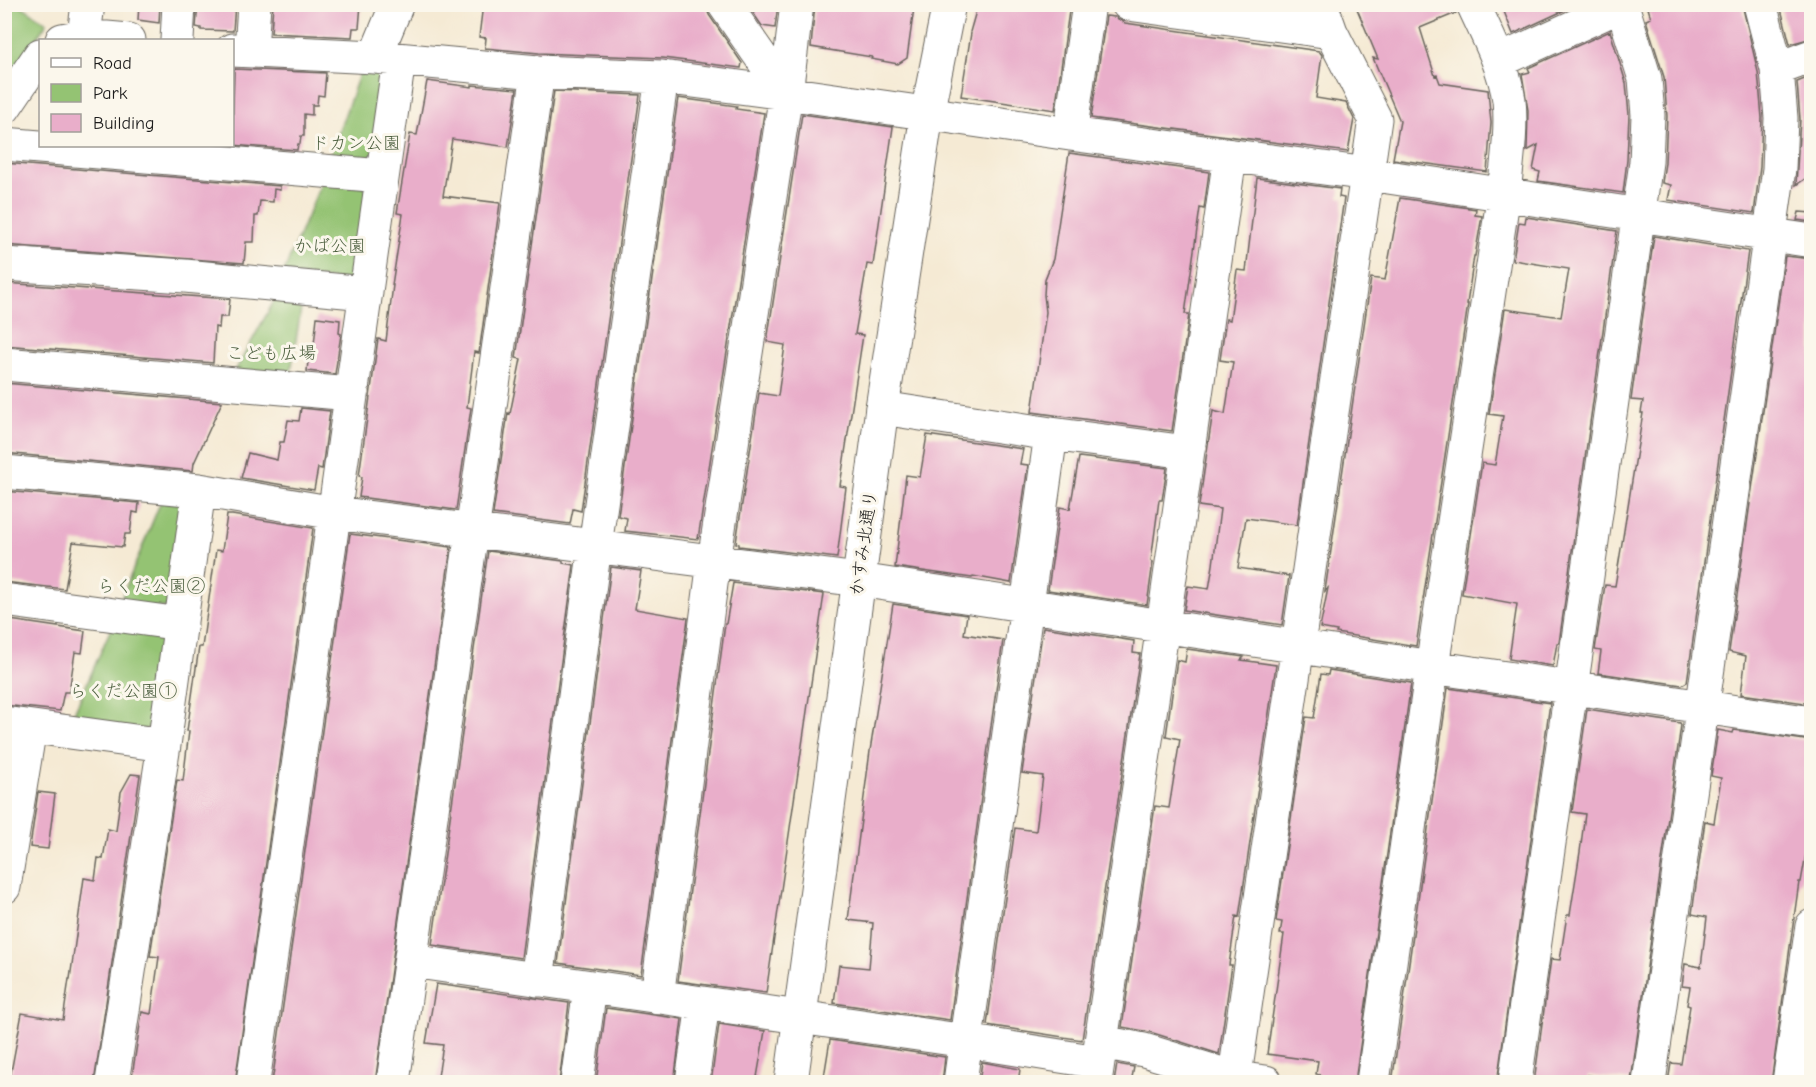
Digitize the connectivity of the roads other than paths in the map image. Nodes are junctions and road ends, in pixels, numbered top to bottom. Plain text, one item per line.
1 (179, 4) edge
2 (254, 4) edge
3 (397, 4) edge
4 (724, 4) edge
5 (797, 4) edge
6 (949, 4) edge
7 (1089, 4) edge
8 (1128, 4) edge
9 (1473, 4) edge
10 (1760, 4) edge
11 (1623, 5) edge
12 (1326, 18) edge
13 (78, 27) edge
14 (125, 39) edge
15 (177, 39) edge
16 (242, 50) edge
17 (39, 56) edge
18 (1812, 56) edge
19 (387, 58) junction
20 (1499, 61) junction
21 (1777, 69) junction
22 (538, 72) junction
23 (662, 77) junction
24 (786, 93) junction
25 (4, 108) edge
26 (927, 114) junction
27 (1070, 134) junction
28 (4, 144) edge
29 (39, 147) edge
30 (39, 147) edge
31 (1230, 156) junction
32 (1368, 174) junction
33 (382, 176) junction
34 (1504, 193) junction
35 (1640, 216) junction
36 (1769, 235) junction
37 (1812, 241) edge
38 (4, 264) edge
39 (366, 292) junction
40 (4, 364) edge
41 (351, 394) junction
42 (882, 408) junction
43 (1051, 434) junction
44 (1187, 452) junction
45 (4, 472) edge
46 (199, 490) junction
47 (335, 513) junction
48 (473, 530) junction
49 (595, 546) junction
50 (714, 561) junction
51 (859, 580) junction
52 (4, 600) edge
53 (1027, 605) junction
54 (181, 624) junction
55 (1163, 626) junction
56 (1298, 646) junction
57 (1432, 667) junction
58 (1572, 687) junction
59 (1701, 706) junction
60 (1812, 723) edge
61 (17, 725) edge
62 (164, 745) junction
63 (8, 842) edge
64 (4, 887) edge
65 (1812, 926) edge
66 (411, 961) junction
67 (537, 980) junction
68 (590, 988) junction
69 (657, 997) junction
70 (703, 1004) junction
71 (800, 1018) junction
72 (966, 1041) junction
73 (1098, 1062) edge
74 (1245, 1081) edge
75 (112, 1083) edge
76 (253, 1083) edge
77 (393, 1083) edge
78 (577, 1083) edge
79 (692, 1083) edge
80 (791, 1083) edge
81 (960, 1083) edge
82 (1373, 1083) edge
83 (1515, 1083) edge
84 (1649, 1083) edge
85 (1789, 1083) edge

1 - 15 street
2 - 16 street
3 - 19 street
4 - 24 street
5 - 24 street
6 - 26 street, かすみ北通り
7 - 27 street
8 - 12 street
9 - 20 street
10 - 21 street
11 - 20 street
11 - 35 street
12 - 32 street
13 - 14 street
16 - 19 street
17 - 25 street
18 - 21 street
19 - 22 street
19 - 33 street
20 - 34 street
21 - 36 street
22 - 23 street
22 - 48 street
23 - 24 street
23 - 49 street
24 - 26 street
24 - 50 street
26 - 27 street
26 - 42 street, かすみ北通り
27 - 31 street
28 - 30 street
29 - 33 street
31 - 32 street
31 - 44 street
32 - 34 street
32 - 56 street
33 - 39 street
34 - 35 street
34 - 57 street
35 - 36 street
35 - 58 street
36 - 37 street
36 - 59 street
38 - 39 street
39 - 41 street
40 - 41 street
41 - 47 street
42 - 43 street
42 - 51 street, かすみ北通り
43 - 44 street
43 - 53 street
44 - 55 street
45 - 46 street
46 - 47 street
46 - 54 street
47 - 48 street
47 - 76 street
48 - 49 street
48 - 66 street
49 - 50 street
49 - 67 street
50 - 51 street
50 - 69 street
51 - 53 street
51 - 71 street, かすみ北通り
52 - 54 street
53 - 55 street
53 - 72 street
54 - 62 street
55 - 56 street
55 - 73 street
56 - 57 street
56 - 74 street
57 - 58 street
57 - 82 street
58 - 59 street
58 - 83 street
59 - 60 street
59 - 84 street
61 - 62 street
61 - 63 street
62 - 75 street
63 - 64 street
65 - 85 street
66 - 67 street
66 - 77 street
67 - 68 street
68 - 69 street
68 - 78 street
69 - 70 street
70 - 71 street
70 - 79 street
71 - 72 street
71 - 80 street, かすみ北通り
72 - 73 street
72 - 81 street
73 - 74 street

